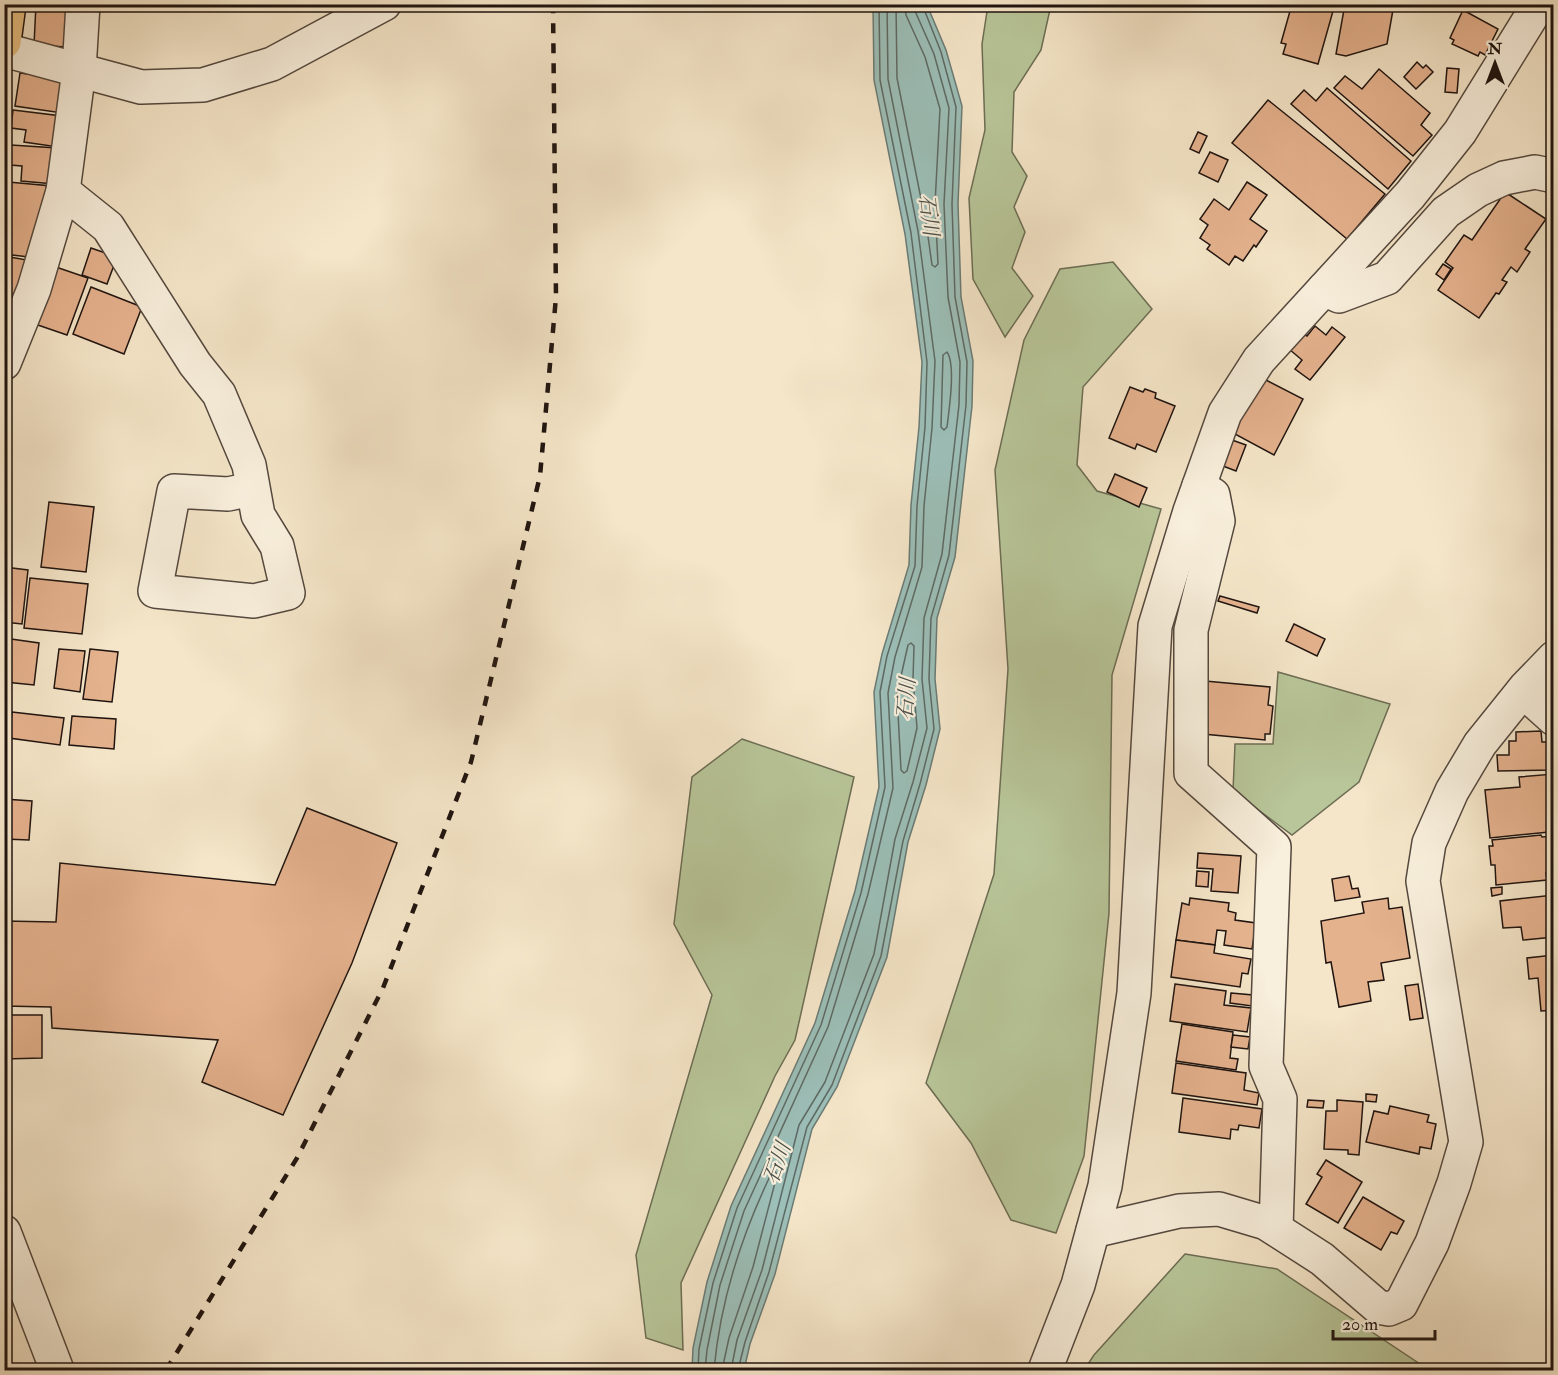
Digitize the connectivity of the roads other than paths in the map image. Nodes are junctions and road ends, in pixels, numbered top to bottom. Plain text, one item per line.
1 (9, 4) edge
2 (82, 4) edge
3 (384, 4) edge
4 (1539, 4) edge
5 (4, 42) edge
6 (4, 50) edge
7 (79, 70) junction
8 (1554, 176) edge
9 (63, 191) junction
10 (1324, 289) junction
11 (4, 363) edge
12 (1198, 486) junction
13 (252, 489) junction
14 (1554, 658) edge
15 (1523, 691) junction
16 (1554, 719) edge
17 (1276, 1229) junction
18 (1093, 1230) junction
19 (4, 1233) edge
20 (57, 1371) edge
21 (1045, 1371) edge

1 - 5 highway
2 - 7 street
3 - 7 street
4 - 10 street
6 - 7 street
7 - 9 street
8 - 10 street
9 - 11 street
9 - 13 street
10 - 12 street
12 - 17 street
12 - 18 street
13 - 13 street
14 - 15 street
15 - 16 street
15 - 17 street
17 - 18 street
18 - 21 street
19 - 20 street

